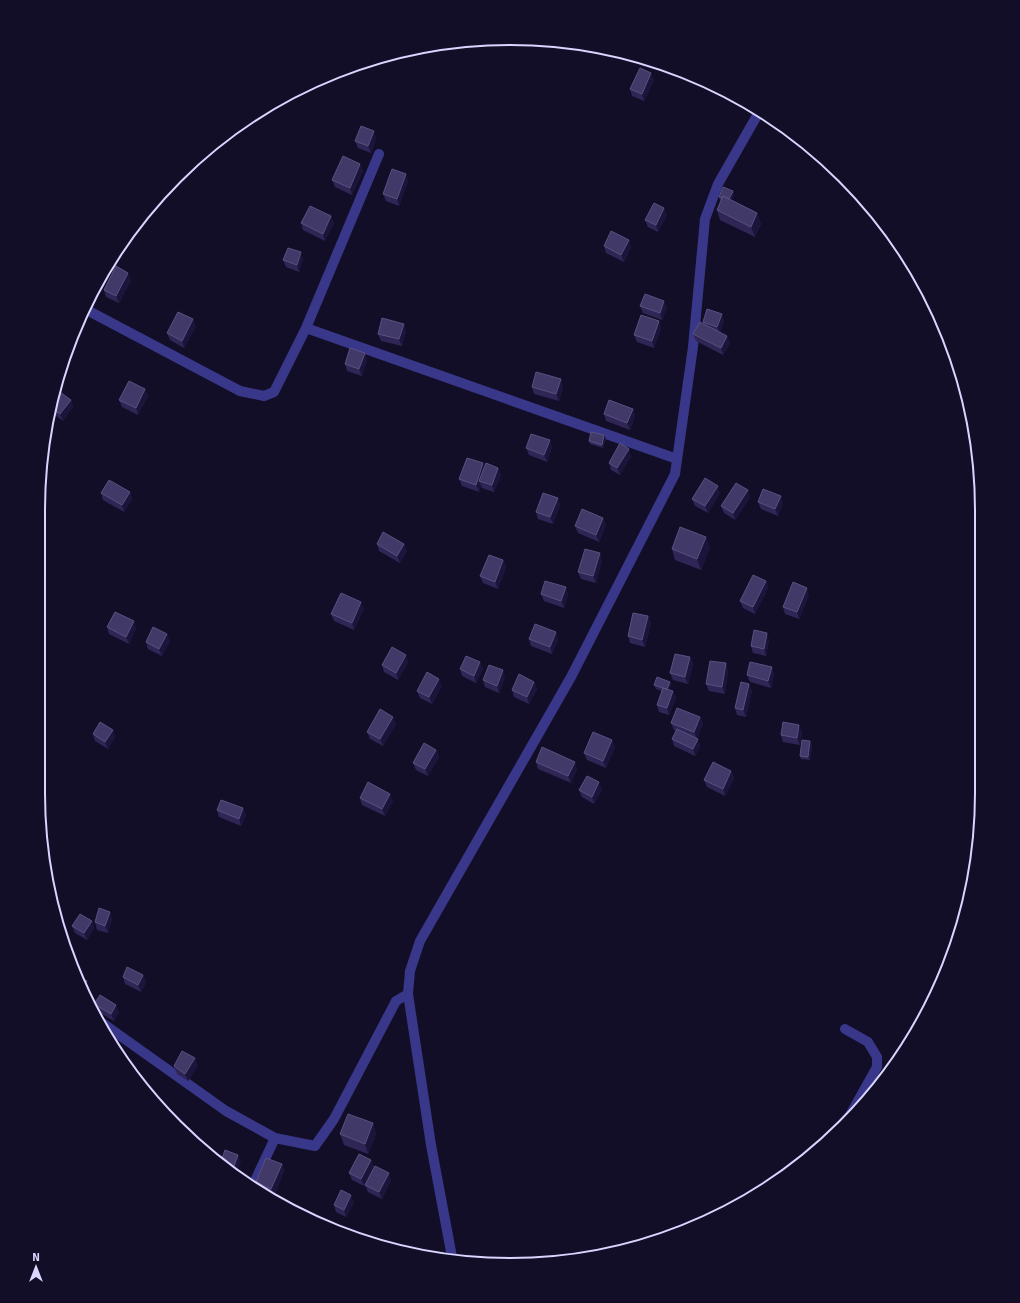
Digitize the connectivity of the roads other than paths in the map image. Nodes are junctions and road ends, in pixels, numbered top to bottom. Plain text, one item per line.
1 (757, 116) edge
2 (379, 154) dead end
3 (90, 311) edge
4 (306, 328) junction
5 (677, 459) junction
6 (408, 994) junction
7 (107, 1027) edge
8 (845, 1029) dead end
9 (856, 1104) edge
10 (275, 1138) junction
11 (255, 1182) edge
12 (451, 1254) edge

1 - 5 street
2 - 4 street
3 - 4 street
4 - 5 street
5 - 6 street
6 - 10 street
6 - 12 street
7 - 10 street
8 - 9 street
10 - 11 street

